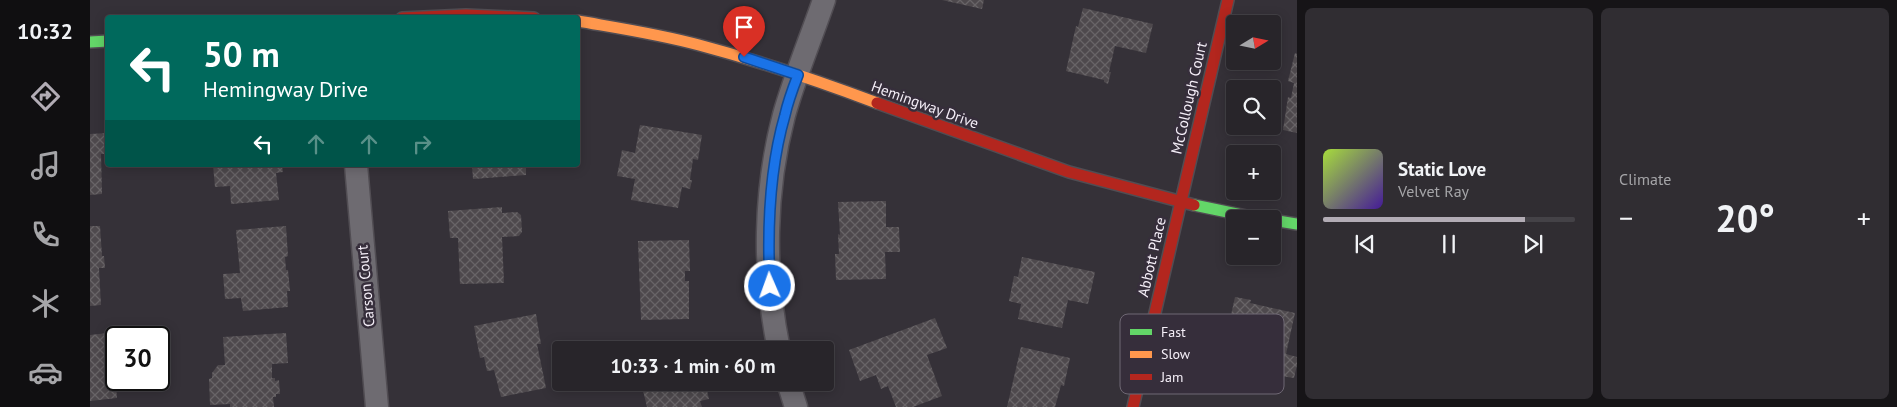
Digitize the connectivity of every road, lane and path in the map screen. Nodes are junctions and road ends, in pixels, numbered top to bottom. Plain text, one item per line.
1 (824, 0) edge
2 (1228, 0) edge
3 (580, 21) edge
4 (105, 40) edge
5 (90, 42) edge
6 (798, 75) junction
7 (356, 167) edge
8 (1180, 202) junction
9 (1226, 212) edge
10 (1281, 221) edge
11 (1297, 224) edge
12 (1155, 314) edge
13 (777, 341) edge
14 (791, 391) edge
15 (1137, 394) edge
16 (377, 407) edge
17 (796, 407) edge
18 (1134, 407) edge

1 - 6 street
2 - 8 street, McCollough Court
3 - 6 street, Hemingway Drive
4 - 5 street
6 - 8 street, Hemingway Drive
6 - 13 street
7 - 16 street, Carson Court
8 - 9 street, Hemingway Drive
8 - 12 street, Abbott Place
10 - 11 street
14 - 17 street
15 - 18 street, Abbott Place

